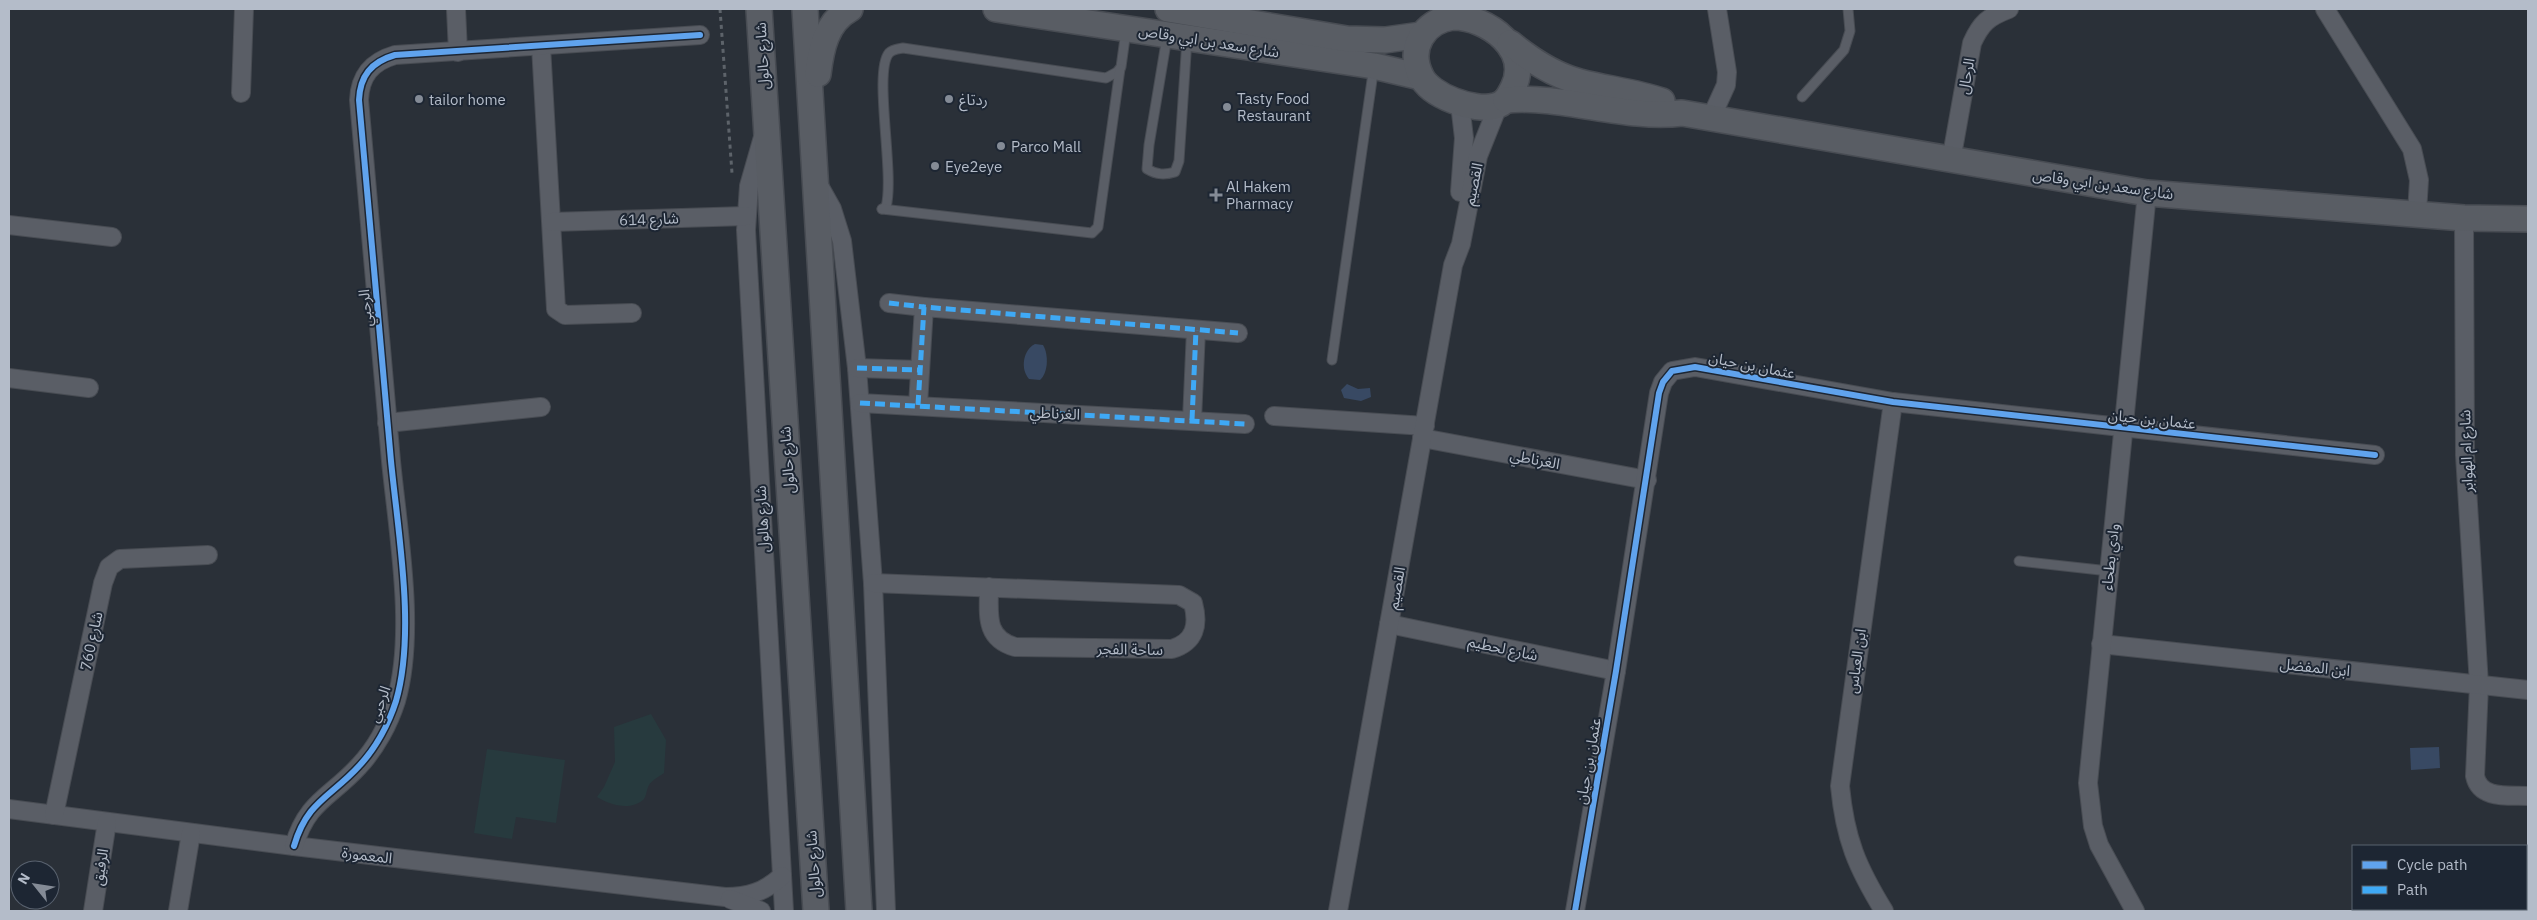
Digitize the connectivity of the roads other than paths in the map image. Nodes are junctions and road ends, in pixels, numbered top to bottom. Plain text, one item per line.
1 (244, 9) edge
2 (456, 9) edge
3 (759, 9) edge
4 (805, 9) edge
5 (850, 9) edge
6 (996, 9) edge
7 (1168, 9) edge
8 (1717, 9) edge
9 (1848, 9) edge
10 (2009, 9) edge
11 (2325, 9) edge
12 (1466, 14) edge
13 (1424, 24) edge
14 (1126, 28) junction
15 (700, 35) dead end
16 (1177, 36) junction
17 (1510, 43) junction
18 (541, 46) junction
19 (458, 52) junction
20 (1374, 66) junction
21 (1120, 68) junction
22 (1421, 77) junction
23 (241, 93) dead end
24 (1802, 97) dead end
25 (1502, 103) junction
26 (1460, 104) junction
27 (1682, 113) junction
28 (1711, 118) junction
29 (766, 130) junction
30 (811, 136) junction
31 (1951, 161) junction
32 (814, 175) junction
33 (2147, 193) junction
34 (2417, 213) junction
35 (746, 216) junction
36 (2464, 218) junction
37 (2528, 219) edge
38 (552, 222) junction
39 (9, 225) edge
40 (112, 236) dead end
41 (1453, 265) junction
42 (889, 303) dead end
43 (924, 307) junction
44 (632, 313) dead end
45 (1196, 330) junction
46 (1238, 332) dead end
47 (1332, 360) dead end
48 (857, 368) junction
49 (920, 370) junction
50 (9, 378) edge
51 (89, 388) dead end
52 (1893, 402) junction
53 (860, 403) junction
54 (918, 405) junction
55 (542, 407) dead end
56 (1274, 416) dead end
57 (1192, 420) junction
58 (387, 423) junction
59 (1245, 424) dead end
60 (2124, 429) junction
61 (1424, 432) junction
62 (2375, 455) dead end
63 (1647, 480) junction
64 (208, 555) dead end
65 (2019, 561) dead end
66 (2109, 571) junction
67 (873, 583) junction
68 (989, 587) junction
69 (1389, 624) junction
70 (2101, 644) junction
71 (1616, 671) junction
72 (2479, 685) junction
73 (2528, 690) edge
74 (2528, 796) edge
75 (9, 809) edge
76 (54, 815) junction
77 (107, 822) junction
78 (191, 833) junction
79 (294, 846) junction
80 (782, 876) junction
81 (725, 897) junction
82 (92, 911) edge
83 (178, 911) edge
84 (761, 911) edge
85 (784, 911) edge
86 (816, 911) edge
87 (859, 911) edge
88 (886, 911) edge
89 (1338, 911) edge
90 (1575, 911) edge
91 (1884, 911) edge
92 (2134, 911) edge

1 - 23 street
2 - 19 street
3 - 29 street, شارع حالول
4 - 30 street
5 - 30 street
6 - 14 street, شارع سعد بن ابي وقاص
7 - 13 street, شارع سعد بن ابي وقاص
8 - 28 street
9 - 24 lane
10 - 31 street, الرحال
11 - 34 street
12 - 13 street
12 - 17 street
13 - 22 street
14 - 16 street, شارع سعد بن ابي وقاص
14 - 21 lane
15 - 18 street, الرحبي
16 - 16 lane
16 - 20 street, شارع سعد بن ابي وقاص
17 - 25 street
17 - 27 street, شارع سعد بن ابي وقاص
18 - 19 street, الرحبي
18 - 38 street
19 - 58 street, الرحبي
20 - 22 street, شارع سعد بن ابي وقاص
20 - 47 lane
21 - 21 lane
22 - 26 street
25 - 26 street
25 - 27 street, شارع سعد بن ابي وقاص
25 - 41 street, القصيم
26 - 41 street, القصيم
27 - 28 street, شارع سعد بن ابي وقاص
28 - 31 street, شارع سعد بن ابي وقاص
29 - 35 street, شارع هالول
29 - 86 street, شارع حالول
30 - 32 street
31 - 33 street, شارع سعد بن ابي وقاص
32 - 48 street
32 - 87 street
33 - 34 street, شارع سعد بن ابي وقاص
33 - 60 street, وادي بطحاء
34 - 36 street, شارع سعد بن ابي وقاص
35 - 38 street, شارع 614
35 - 80 street, شارع هالول
36 - 37 street, شارع سعد بن ابي وقاص
36 - 72 street, شارع ام الهوابر
38 - 44 street
39 - 40 street
41 - 61 street, القصيم
42 - 43 street
43 - 45 street
43 - 49 street
45 - 46 street
45 - 57 street
48 - 49 street
48 - 53 street
49 - 54 street
50 - 51 street
52 - 60 street, عثمان بن حيان
52 - 63 street, عثمان بن حيان
52 - 91 street, ابن العباس
53 - 54 street, الغرناطي
53 - 67 street
54 - 57 street, الغرناطي
55 - 58 street
56 - 61 street, الغرناطي
57 - 59 street, الغرناطي
58 - 79 street, الرحبي
60 - 62 street, عثمان بن حيان
60 - 66 street, وادي بطحاء
61 - 63 street, الغرناطي
61 - 69 street, القصيم
63 - 71 street, عثمان بن حيان
64 - 76 street, شارع 760
65 - 66 lane
66 - 70 street, وادي بطحاء
67 - 68 street, ساحة الفجر
67 - 88 street
68 - 68 street, ساحة الفجر
69 - 71 street, شارع لحطيم
69 - 89 street, القصيم
70 - 72 street, ابن المفضل
70 - 92 street, وادي بطحاء
71 - 90 street, عثمان بن حيان
72 - 73 street, ابن المفضل
72 - 74 street, شارع ام الهوابر
75 - 76 street, المعمورة
76 - 77 street, المعمورة
77 - 78 street, المعمورة
77 - 82 street, الرفيق
78 - 79 street, المعمورة
78 - 83 street
79 - 81 street, المعمورة
80 - 81 street, المعمورة
80 - 85 street, شارع هالول
81 - 84 street, المعمورة

